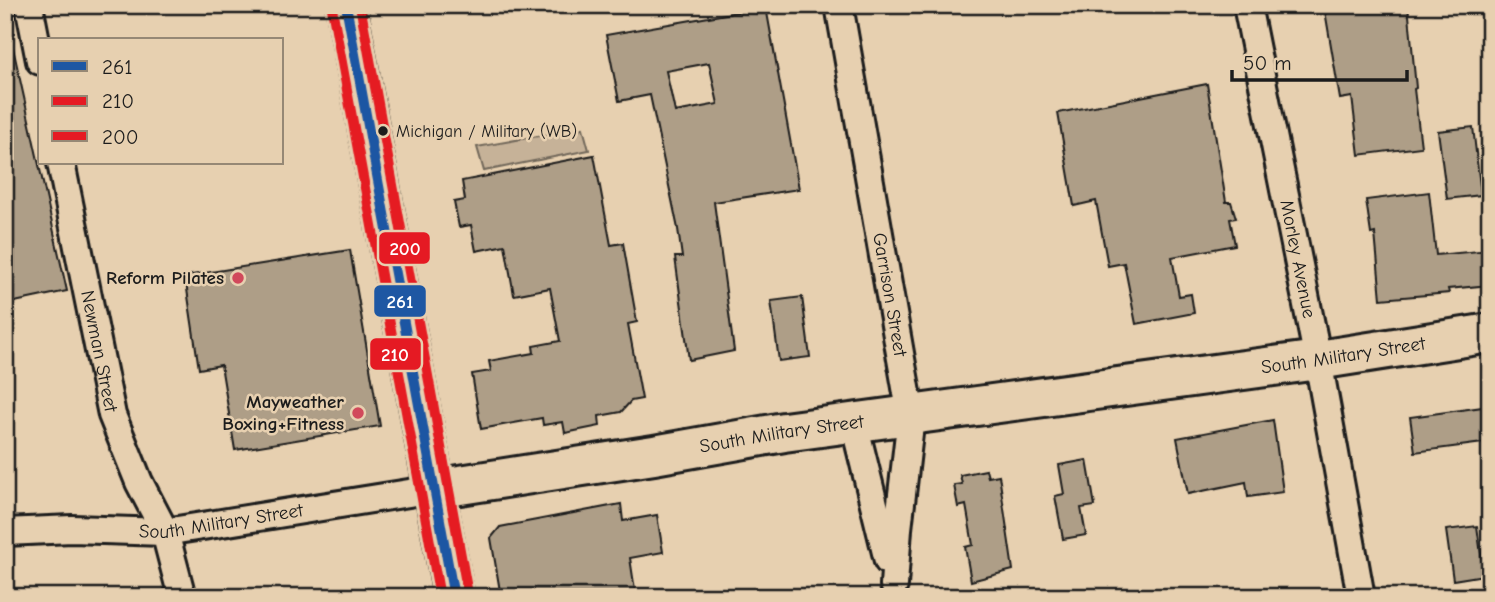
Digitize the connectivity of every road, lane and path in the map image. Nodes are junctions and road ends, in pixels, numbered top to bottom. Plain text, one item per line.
1 (29, 5) edge
2 (346, 5) edge
3 (839, 5) edge
4 (1247, 5) edge
5 (38, 51) edge
6 (61, 164) edge
7 (1490, 333) edge
8 (1318, 360) junction
9 (911, 416) junction
10 (854, 423) junction
11 (434, 489) junction
12 (5, 519) edge
13 (72, 529) junction
14 (5, 532) edge
15 (165, 532) junction
16 (895, 591) edge
17 (182, 597) edge
18 (454, 597) edge
19 (1361, 597) edge

1 - 5 street
2 - 11 street
3 - 9 street, Garrison Street
4 - 8 street, Morley Avenue
6 - 15 street, Newman Street
7 - 8 street, South Military Street
8 - 9 street, South Military Street
8 - 19 street, Morley Avenue
9 - 10 street, South Military Street
9 - 16 street, Garrison Street
10 - 11 street, South Military Street
10 - 16 street, Garrison Street
11 - 15 street, South Military Street
11 - 18 street
12 - 13 street, South Military Street
13 - 14 street, South Military Street
13 - 15 street, South Military Street
15 - 17 street, Newman Street

